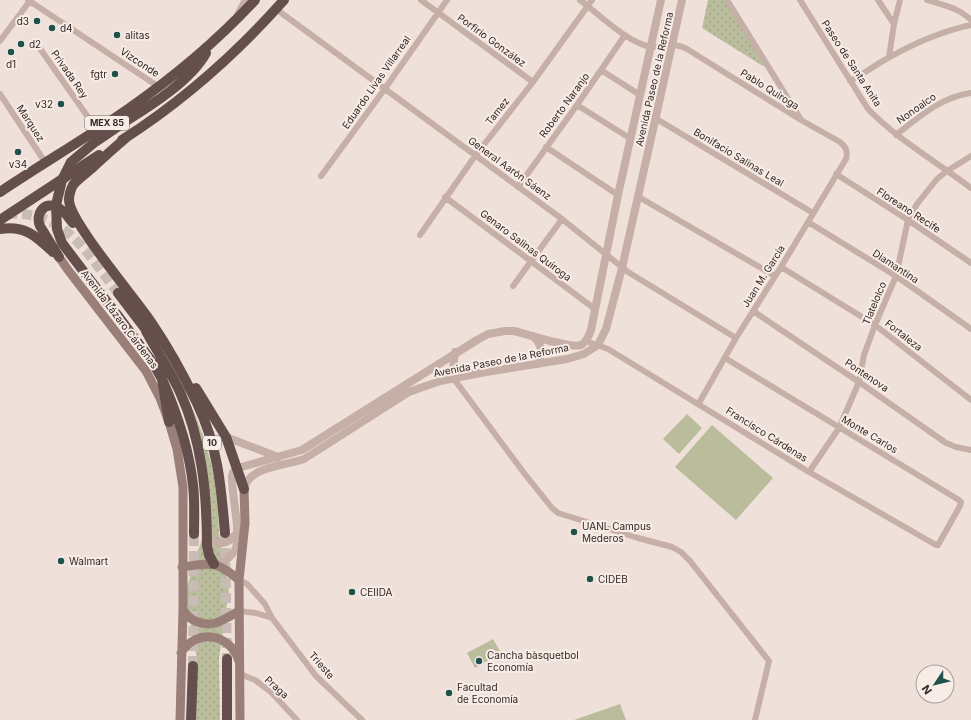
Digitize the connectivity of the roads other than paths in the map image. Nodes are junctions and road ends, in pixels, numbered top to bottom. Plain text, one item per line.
1 (246, 0) edge
2 (255, 0) edge
3 (284, 0) edge
4 (421, 0) edge
5 (447, 0) edge
6 (580, 0) edge
7 (592, 0) edge
8 (661, 0) edge
9 (682, 0) edge
10 (727, 0) edge
11 (800, 0) edge
12 (878, 0) edge
13 (900, 0) edge
14 (927, 0) edge
15 (28, 1) edge
16 (587, 6) junction
17 (276, 9) junction
18 (438, 12) junction
19 (971, 20) edge
20 (235, 21) junction
21 (894, 24) junction
22 (971, 25) edge
23 (626, 35) junction
24 (0, 41) edge
25 (672, 45) junction
26 (208, 47) junction
27 (651, 47) junction
28 (41, 50) dead end
29 (889, 57) junction
30 (601, 70) junction
31 (850, 81) junction
32 (533, 82) junction
33 (159, 87) junction
34 (384, 90) junction
35 (971, 92) edge
36 (0, 94) edge
37 (640, 95) junction
38 (577, 105) junction
39 (655, 118) junction
40 (801, 120) junction
41 (97, 130) junction
42 (896, 135) junction
43 (127, 137) junction
44 (631, 139) junction
45 (546, 146) junction
46 (475, 156) junction
47 (971, 156) edge
48 (846, 159) joint
49 (45, 162) junction
50 (947, 171) junction
51 (836, 174) junction
52 (321, 176) dead end
53 (518, 187) junction
54 (971, 188) edge
55 (0, 190) edge
56 (618, 194) junction
57 (637, 196) junction
58 (445, 197) junction
59 (813, 213) junction
60 (562, 219) junction
61 (0, 220) edge
62 (908, 220) junction
63 (808, 222) junction
64 (0, 229) edge
65 (420, 235) dead end
66 (97, 249) junction
67 (606, 254) junction
68 (59, 257) junction
69 (531, 261) junction
70 (971, 263) edge
71 (781, 267) junction
72 (622, 268) junction
73 (775, 276) junction
74 (896, 276) junction
75 (513, 286) dead end
76 (118, 293) tunnel mouth
77 (595, 309) junction
78 (753, 311) junction
79 (875, 325) junction
80 (971, 330) edge
81 (146, 331) junction
82 (532, 336) junction
83 (736, 338) junction
84 (586, 341) junction
85 (164, 344) junction
86 (598, 345) junction
87 (456, 352) junction
88 (726, 358) junction
89 (174, 361) junction
90 (538, 364) junction
91 (162, 379) junction
92 (454, 379) junction
93 (860, 382) junction
94 (971, 400) edge
95 (699, 403) junction
96 (169, 422) junction
97 (839, 428) junction
98 (226, 437) junction
99 (971, 450) edge
100 (278, 457) junction
101 (238, 468) junction
102 (809, 472) junction
103 (245, 486) junction
104 (207, 530) junction
105 (225, 532) tunnel mouth
106 (237, 533) junction
107 (194, 534) tunnel mouth
108 (937, 545) joint
109 (217, 565) junction
110 (182, 567) junction
111 (239, 580) junction
112 (183, 609) junction
113 (239, 611) junction
114 (272, 618) junction
115 (181, 653) junction
116 (227, 659) tunnel mouth
117 (192, 666) tunnel mouth
118 (240, 670) junction
119 (180, 720) edge
120 (191, 720) edge
121 (227, 720) edge
122 (240, 720) edge
123 (297, 720) edge
124 (362, 720) edge
125 (755, 720) edge

1 - 20 street
2 - 20 highway, MEX 85
3 - 17 highway, MEX 85
4 - 18 street, Porfirio González
5 - 18 street, Eduardo Livas Villarreal
6 - 16 street
7 - 16 street, Tamez
8 - 27 street, Avenida Paseo de la Reforma
9 - 25 street, Avenida Paseo de la Reforma
10 - 40 street
11 - 31 street, Paseo de Santa Anita
12 - 21 street
13 - 21 street
14 - 19 street
15 - 24 street
15 - 33 street, Vizconde
16 - 23 street
16 - 32 street, Tamez
17 - 34 street, General Aarón Sáenz
17 - 43 highway, MEX 85
18 - 32 street, Porfirio González
18 - 34 street, Eduardo Livas Villarreal
20 - 26 highway, MEX 85
21 - 29 street
22 - 29 street
23 - 27 street
23 - 30 street, Roberto Naranjo
25 - 27 street
25 - 39 street, Avenida Paseo de la Reforma
25 - 40 street, Pablo Quiroga
26 - 33 highway, MEX 85
26 - 91 highway, bridge
27 - 37 street, Avenida Paseo de la Reforma
28 - 41 street, Privada Rey
29 - 31 street
30 - 37 street
30 - 38 street, Roberto Naranjo
31 - 42 street, Paseo de Santa Anita
32 - 46 street, Tamez
33 - 41 highway, MEX 85
34 - 46 street, General Aarón Sáenz
34 - 52 street, Eduardo Livas Villarreal
35 - 42 street, Nonoalco
36 - 49 street, Marquez
37 - 44 street, Avenida Paseo de la Reforma
38 - 44 street
38 - 45 street, Roberto Naranjo
39 - 57 street, Avenida Paseo de la Reforma
39 - 59 street, Bonifacio Salinas Leal
40 - 48 street, Pablo Quiroga
41 - 49 highway, MEX 85
42 - 50 street, Paseo de Santa Anita
43 - 61 highway, MEX 85
43 - 66 highway
44 - 56 street, Avenida Paseo de la Reforma
45 - 53 street, Roberto Naranjo
45 - 56 street
46 - 53 street, General Aarón Sáenz
46 - 58 street, Tamez
47 - 50 street, Tlatelolco
48 - 51 street, Juan M. García
49 - 55 highway, MEX 85
50 - 54 street, Paseo de Santa Anita
50 - 62 street, Tlatelolco
51 - 59 street, Juan M. García
51 - 62 street, Floreano Recife
53 - 60 street, General Aarón Sáenz
56 - 67 street, Avenida Paseo de la Reforma
57 - 72 street, Avenida Paseo de la Reforma
57 - 73 street
58 - 65 street, Tamez
58 - 69 street, Genaro Salinas Quiroga
59 - 63 street, Juan M. García
60 - 67 street, General Aarón Sáenz
60 - 69 street
62 - 70 street, Floreano Recife
62 - 74 street, Tlatelolco
63 - 71 street, Juan M. García
63 - 74 street, Diamantina
64 - 68 highway
66 - 68 highway
66 - 85 highway, Avenida Lázaro Cárdenas / 10
67 - 72 street, General Aarón Sáenz
67 - 77 street, Avenida Paseo de la Reforma
68 - 96 main road, Avenida Lázaro Cárdenas
69 - 75 street
69 - 77 street, Genaro Salinas Quiroga
71 - 73 street, Juan M. García
71 - 79 street, Fortaleza
72 - 83 street, General Aarón Sáenz
72 - 86 street, Avenida Paseo de la Reforma
73 - 78 street, Juan M. García
74 - 79 street, Tlatelolco
74 - 80 street, Diamantina
76 - 81 highway
77 - 84 street, Avenida Paseo de la Reforma
78 - 83 street, Juan M. García
78 - 93 street, Pontenova
79 - 93 street, Tlatelolco
79 - 94 street, Fortaleza
81 - 89 highway
81 - 104 highway
82 - 84 street, Avenida Paseo de la Reforma
82 - 87 street, Avenida Paseo de la Reforma
82 - 90 street
83 - 88 street, Juan M. García
84 - 86 street, Francisco Cárdenas
85 - 89 highway, Avenida Lázaro Cárdenas / 10
85 - 98 highway
86 - 90 street, Avenida Paseo de la Reforma
86 - 95 street, Francisco Cárdenas
87 - 92 street
87 - 100 street, Avenida Paseo de la Reforma
88 - 95 street, Juan M. García
88 - 97 street, Monte Carlos
89 - 105 highway, Avenida Lázaro Cárdenas / 10
90 - 92 street, Avenida Paseo de la Reforma
91 - 96 highway
91 - 107 highway, Avenida Lázaro Cárdenas
92 - 103 street, Avenida Paseo de la Reforma
92 - 125 street
93 - 97 street, Tlatelolco
93 - 99 street, Pontenova
95 - 102 street, Francisco Cárdenas
96 - 110 main road, Avenida Lázaro Cárdenas
97 - 102 street, Tlatelolco
97 - 108 street, Monte Carlos
98 - 100 street
98 - 101 highway
100 - 101 street, Avenida Paseo de la Reforma
101 - 103 highway
101 - 106 street
102 - 108 street, Francisco Cárdenas
103 - 111 main road
104 - 106 street
104 - 109 highway
106 - 109 street
109 - 110 main road
109 - 111 main road
110 - 112 main road, Avenida Lázaro Cárdenas
111 - 113 main road
111 - 114 street, Trieste
112 - 113 main road
112 - 115 main road, Avenida Lázaro Cárdenas
113 - 114 street
113 - 118 main road
114 - 124 street, Trieste
115 - 118 main road
115 - 119 main road, Avenida Lázaro Cárdenas
116 - 121 highway
117 - 120 highway
118 - 122 main road
118 - 123 street, Praga

